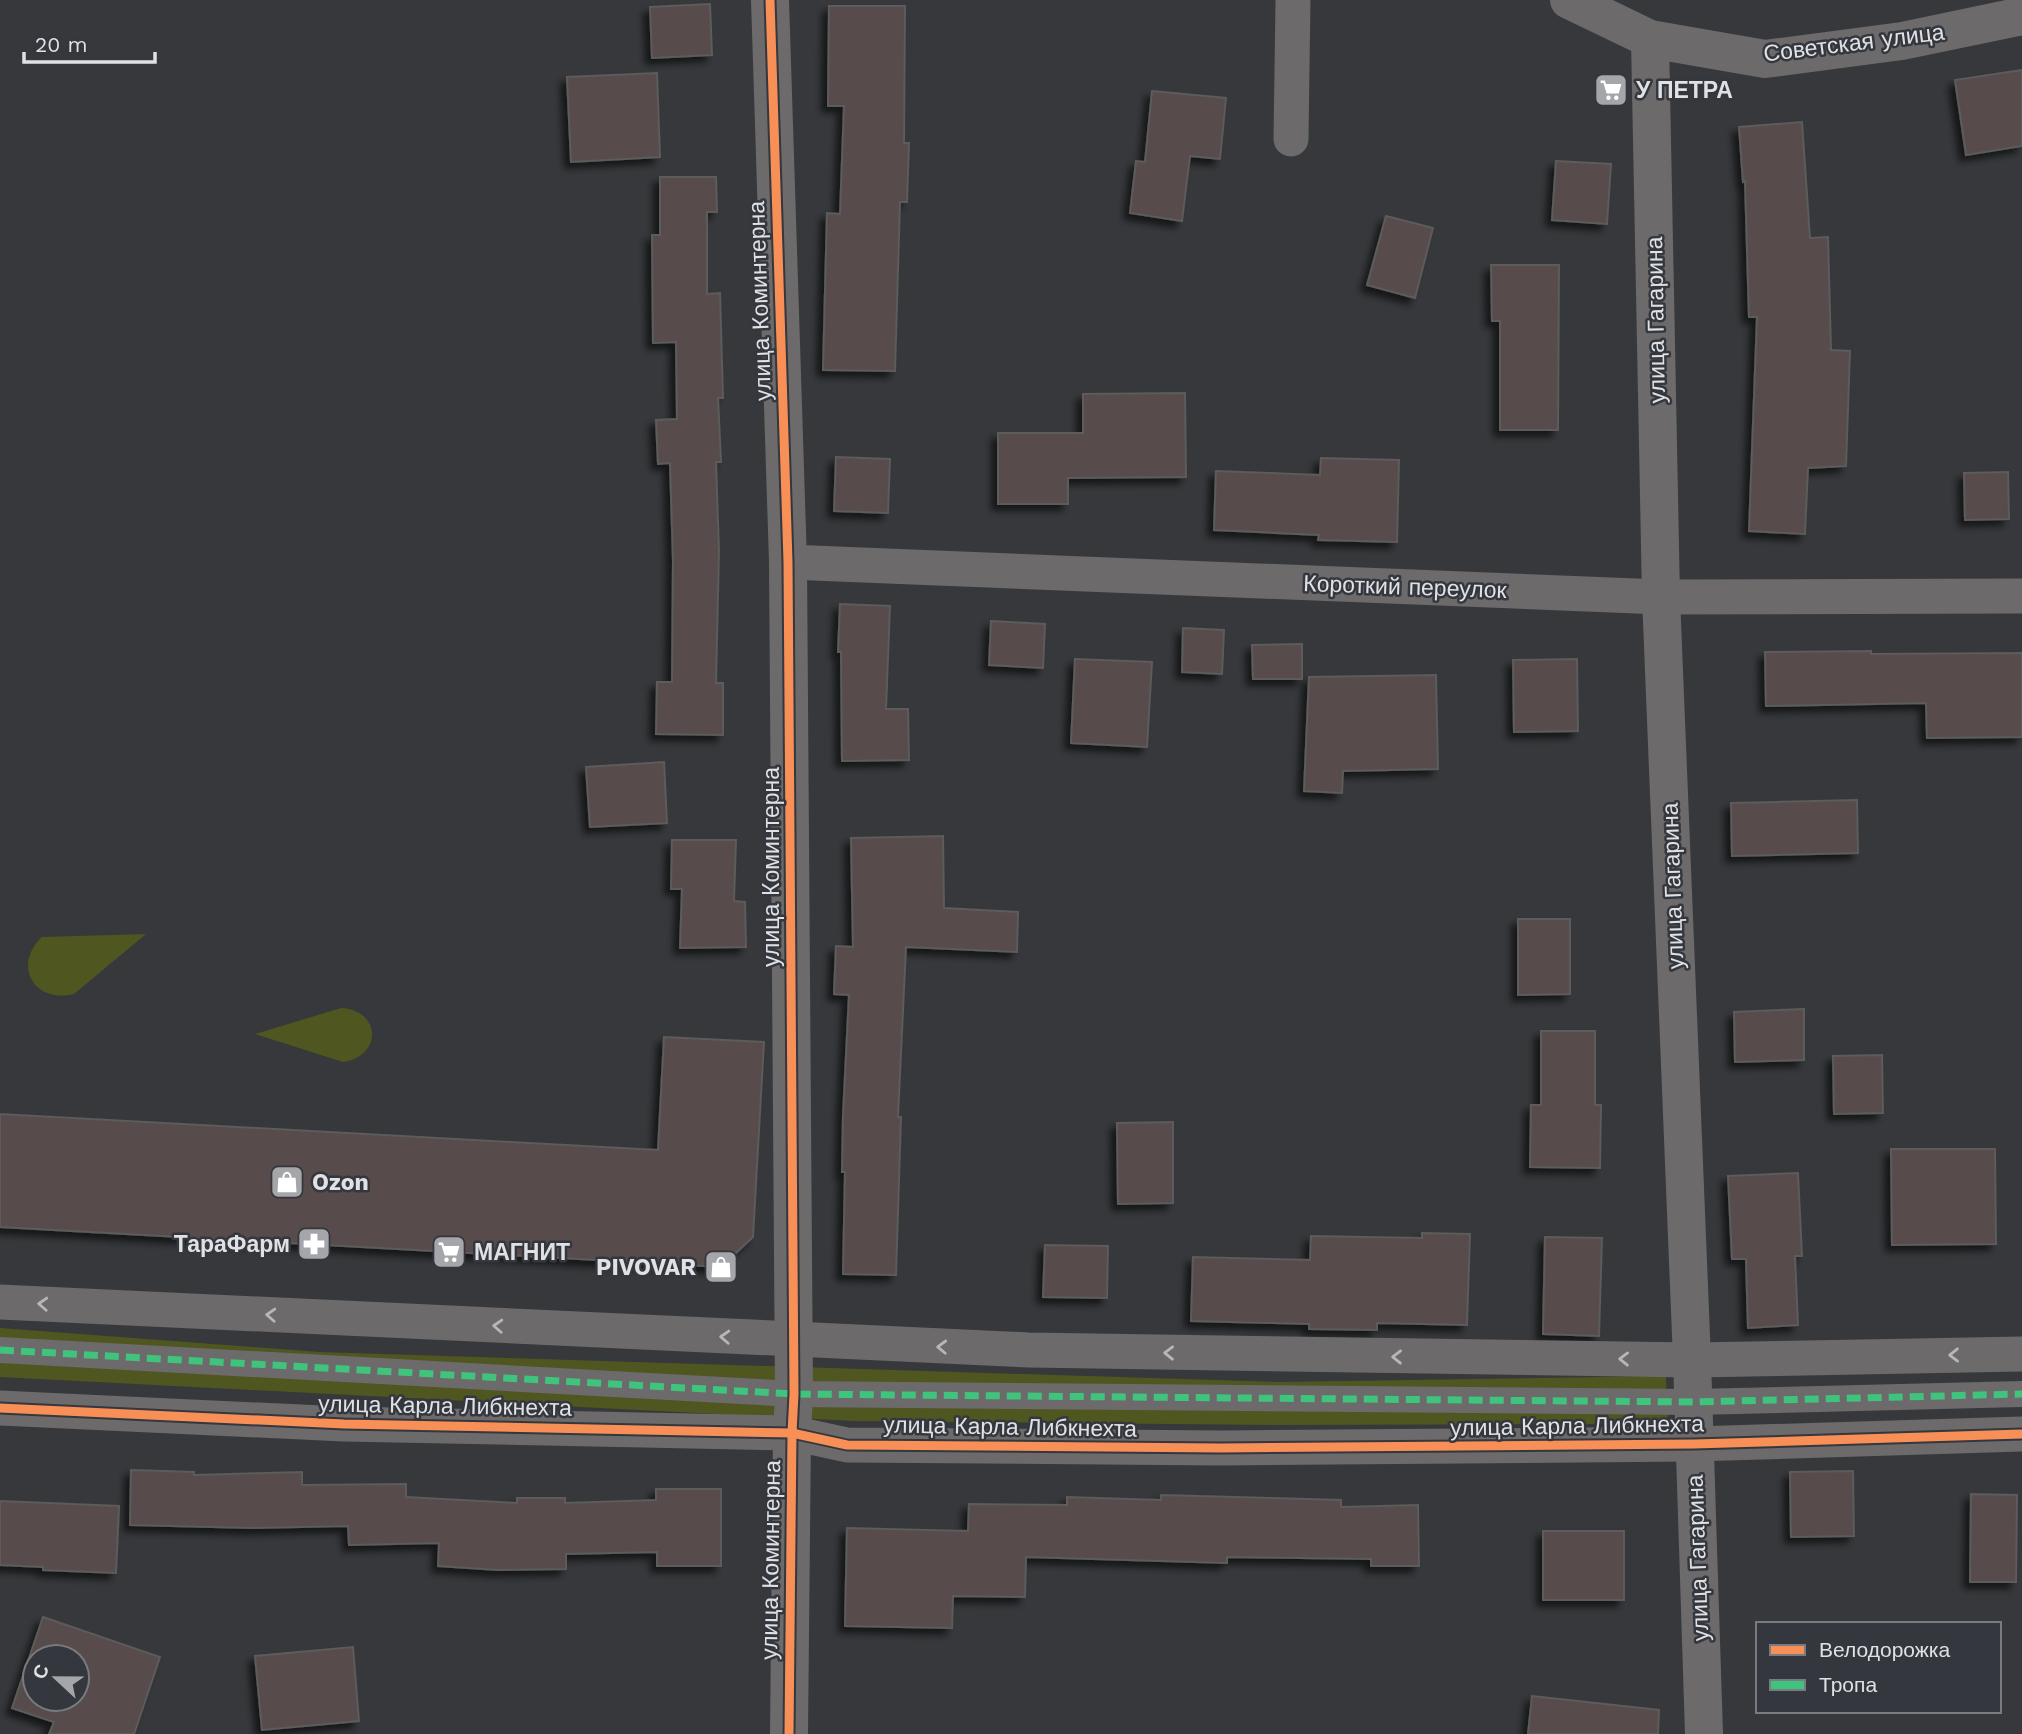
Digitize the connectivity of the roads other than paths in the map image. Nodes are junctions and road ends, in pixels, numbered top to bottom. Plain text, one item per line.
1 (770, 0) edge
2 (1293, 0) edge
3 (1569, 0) edge
4 (2022, 16) edge
5 (1650, 38) junction
6 (1291, 139) dead end
7 (788, 562) junction
8 (2022, 596) edge
9 (1661, 597) junction
10 (0, 1302) edge
11 (793, 1340) junction
12 (0, 1350) edge
13 (2022, 1354) edge
14 (1692, 1360) junction
15 (794, 1394) junction
16 (2022, 1394) edge
17 (1693, 1402) junction
18 (0, 1408) edge
19 (792, 1433) junction
20 (2022, 1434) edge
21 (1694, 1444) junction
22 (789, 1734) edge
23 (1704, 1734) edge

1 - 7 street, улица Коминтерна
2 - 6 street
3 - 5 street, Советская улица
4 - 5 street, Советская улица
5 - 9 street, улица Гагарина
7 - 9 street, Короткий переулок
7 - 11 street, улица Коминтерна
8 - 9 street, Короткий переулок
9 - 14 street, улица Гагарина
11 -> 10 street
14 -> 11 street
11 - 15 street, улица Коминтерна
12 - 15 street, улица Карла Либкнехта
13 -> 14 street
14 - 17 street, улица Гагарина
15 - 17 street, улица Карла Либкнехта
15 - 19 street, улица Коминтерна
16 - 17 street, улица Карла Либкнехта
17 - 21 street, улица Гагарина
18 - 19 street, улица Карла Либкнехта
19 - 21 street, улица Карла Либкнехта
19 - 22 street, улица Коминтерна
20 - 21 street, улица Карла Либкнехта
21 - 23 street, улица Гагарина

